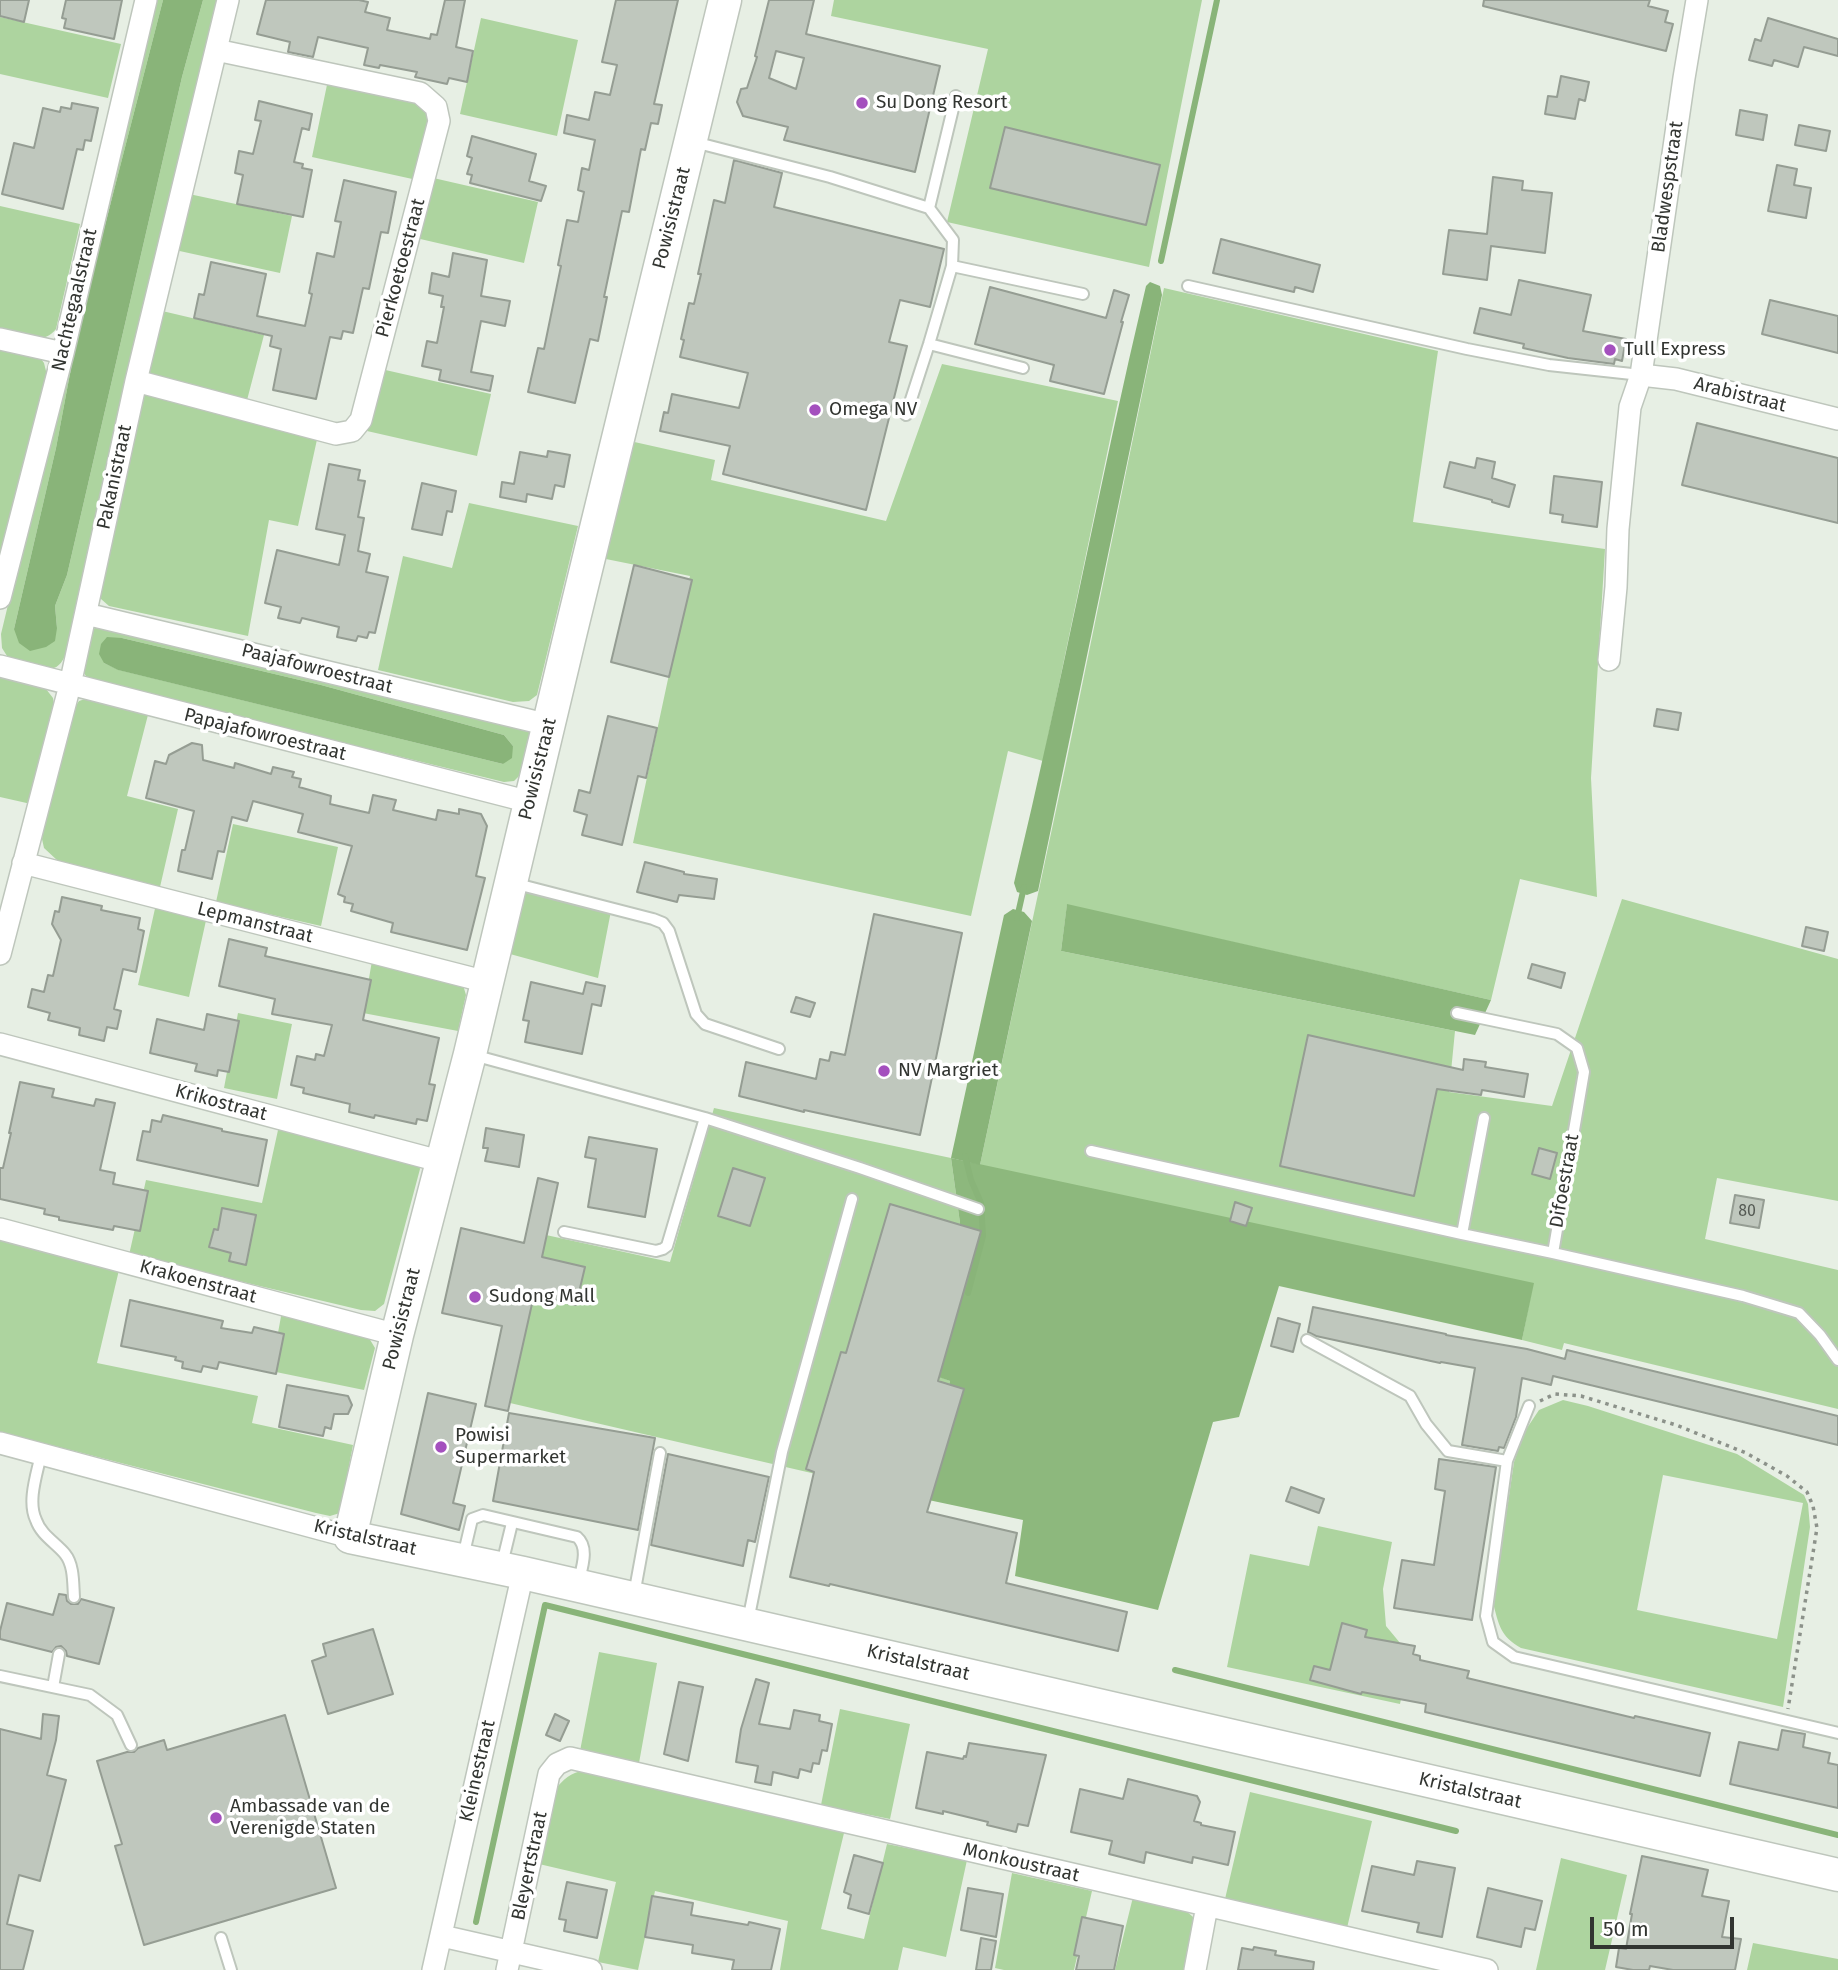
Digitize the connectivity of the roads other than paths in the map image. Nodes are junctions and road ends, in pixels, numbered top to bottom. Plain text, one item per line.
1 (146, 0) edge
2 (228, 0) edge
3 (725, 0) edge
4 (1697, 0) edge
5 (216, 50) junction
6 (956, 96) dead end
7 (690, 142) junction
8 (929, 208) junction
9 (952, 266) junction
10 (1188, 286) dead end
11 (1083, 294) dead end
12 (0, 339) edge
13 (929, 344) junction
14 (62, 353) junction
15 (1023, 368) dead end
16 (1641, 374) junction
17 (136, 381) junction
18 (905, 415) dead end
19 (1838, 419) edge
20 (1, 590) edge
21 (86, 614) junction
22 (1609, 660) dead end
23 (0, 666) edge
24 (69, 685) junction
25 (549, 725) junction
26 (530, 802) junction
27 (23, 863) junction
28 (512, 883) junction
29 (0, 954) edge
30 (487, 982) junction
31 (1457, 1013) dead end
32 (0, 1044) edge
33 (779, 1049) dead end
34 (470, 1054) junction
35 (705, 1118) junction
36 (1484, 1118) dead end
37 (1091, 1151) dead end
38 (443, 1162) junction
39 (852, 1199) dead end
40 (978, 1209) dead end
41 (0, 1228) edge
42 (564, 1232) dead end
43 (1462, 1234) junction
44 (1553, 1253) junction
45 (397, 1335) junction
46 (1307, 1340) dead end
47 (1838, 1360) edge
48 (1529, 1406) road end
49 (0, 1443) edge
50 (660, 1452) dead end
51 (41, 1454) junction
52 (1507, 1461) junction
53 (512, 1523) junction
54 (349, 1537) junction
55 (462, 1559) junction
56 (512, 1570) junction
57 (578, 1585) junction
58 (74, 1597) dead end
59 (634, 1598) junction
60 (747, 1624) junction
61 (59, 1654) dead end
62 (0, 1676) edge
63 (53, 1687) junction
64 (1838, 1732) edge
65 (131, 1745) dead end
66 (557, 1764) joint
67 (1838, 1875) edge
68 (1207, 1906) junction
69 (442, 1936) junction
70 (221, 1938) dead end
71 (510, 1961) edge
72 (1418, 1962) edge
73 (228, 1969) edge
74 (433, 1970) edge
75 (591, 1970) edge
76 (1195, 1970) edge
77 (1487, 1970) edge

1 - 14 street, Nachtegaalstraat
2 - 5 street, Pakanistraat
3 - 7 street, Powisistraat
4 - 16 street, Bladwespstraat
5 - 17 street, Pakanistraat
5 - 17 street, Pierkoetoestraat
6 - 8 lane
7 - 8 lane
7 - 25 street, Powisistraat
8 - 9 lane
9 - 11 lane
9 - 13 lane
10 - 16 lane
12 - 14 street
13 - 15 lane
13 - 18 lane
14 - 20 street, Nachtegaalstraat
16 - 19 street, Arabistraat
16 - 22 street, Bladwespstraat
17 - 21 street, Pakanistraat
21 - 24 street, Pakanistraat
21 - 25 street, Paajafowroestraat
23 - 24 street, Papajafowroestraat
24 - 26 street, Papajafowroestraat
24 - 27 street, Pakanistraat
25 - 26 street, Powisistraat
26 - 28 street, Powisistraat
27 - 29 street, Pakanistraat
27 - 30 street, Lepmanstraat
28 - 30 street, Powisistraat
28 - 33 lane
30 - 34 street, Powisistraat
31 - 44 lane, Difoestraat
32 - 38 street, Krikostraat
34 - 35 lane
34 - 38 street, Powisistraat
35 - 40 lane
35 - 42 lane
36 - 43 lane
37 - 43 lane
38 - 45 street, Powisistraat
39 - 60 lane
41 - 45 street, Krakoenstraat
43 - 44 lane
44 - 47 lane, Difoestraat
45 - 54 street, Powisistraat
46 - 52 lane
48 - 52 lane
49 - 51 street, Kristalstraat
50 - 59 lane
51 - 54 street, Kristalstraat
51 - 58 lane
52 - 64 lane
53 - 55 lane
53 - 56 lane
53 - 57 lane
54 - 55 street, Kristalstraat
55 - 56 street, Kristalstraat
56 - 57 street, Kristalstraat
56 - 69 street, Kleinestraat
57 - 59 street, Kristalstraat
59 - 60 street, Kristalstraat
60 - 67 street, Kristalstraat
61 - 63 lane
62 - 63 lane
63 - 65 lane
66 - 68 street, Monkoustraat
66 - 71 street, Bleyertstraat
68 - 72 street, Monkoustraat
68 - 76 street
69 - 71 street
69 - 74 street, Kleinestraat
70 - 73 lane
71 - 75 street
72 - 77 street, Monkoustraat

